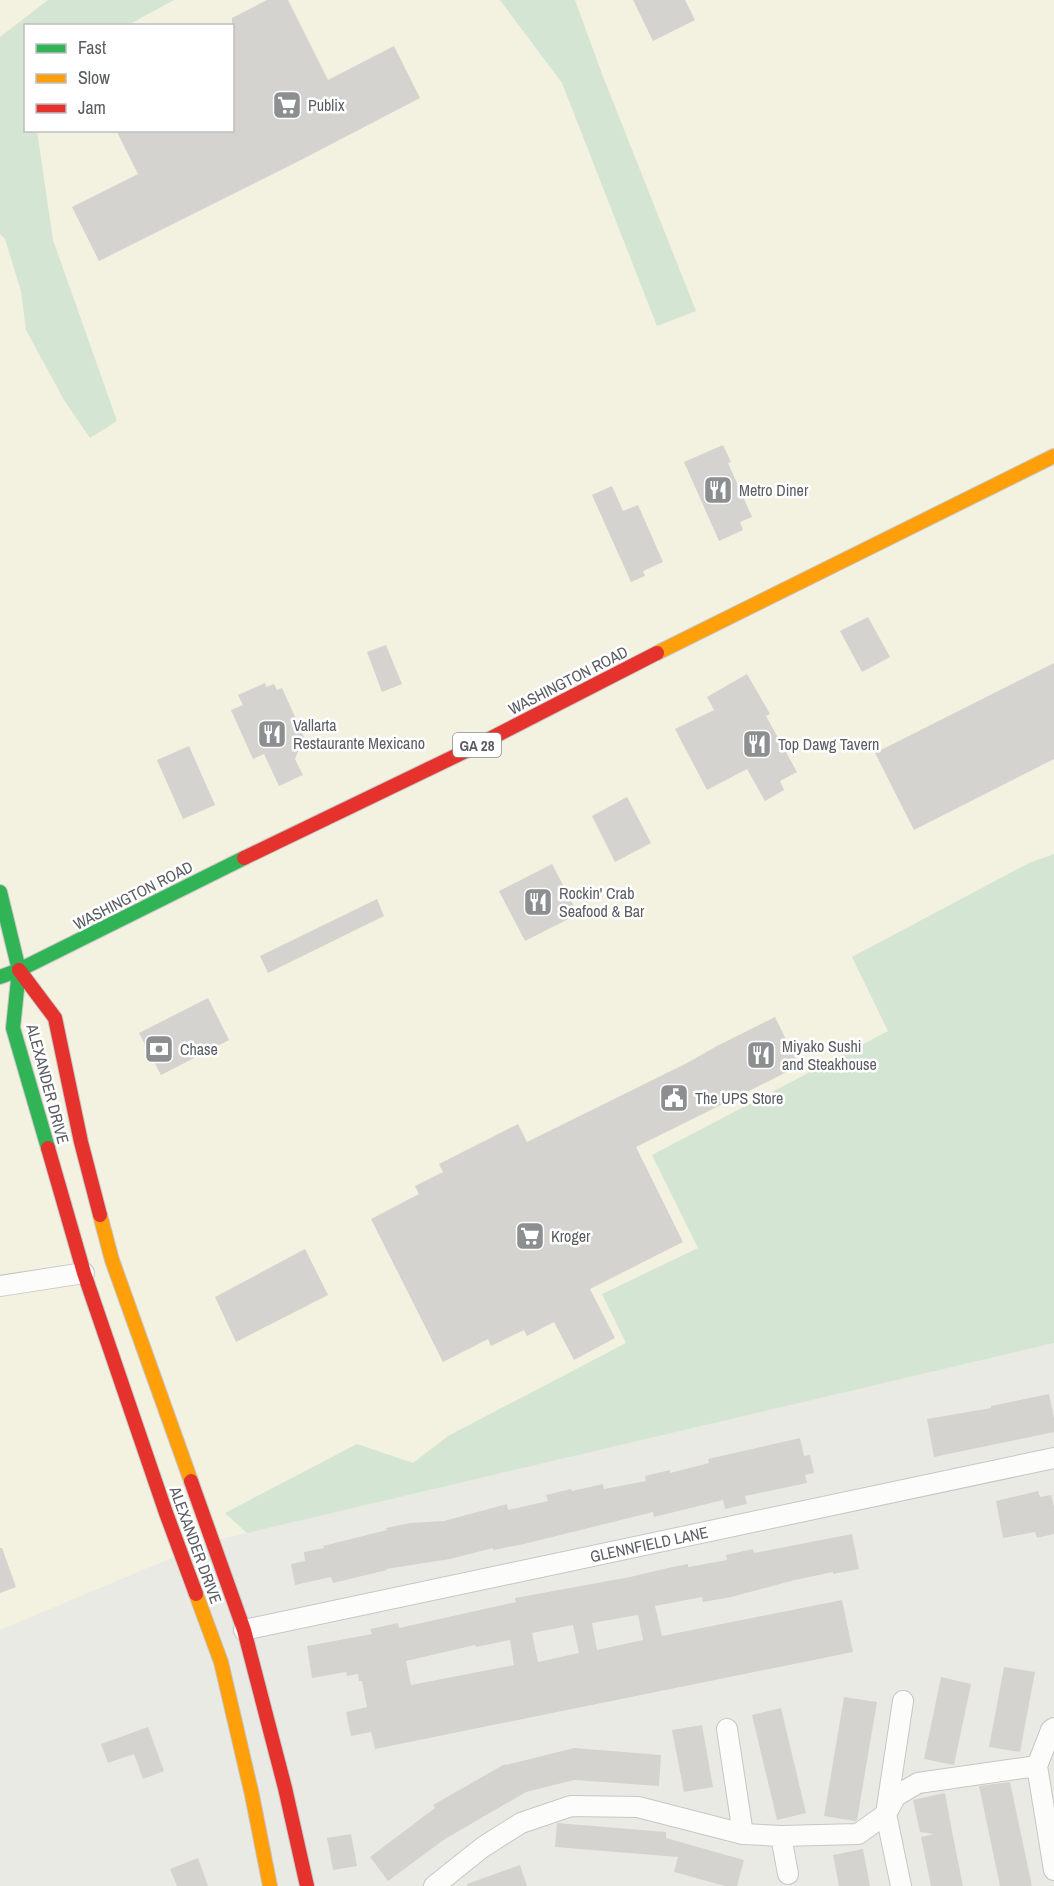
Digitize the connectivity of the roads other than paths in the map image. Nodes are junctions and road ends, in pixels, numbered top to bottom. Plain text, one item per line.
1 (1054, 456) edge
2 (0, 892) edge
3 (19, 970) junction
4 (0, 977) edge
5 (84, 1273) junction
6 (0, 1286) edge
7 (1054, 1458) edge
8 (243, 1630) junction
9 (903, 1701) dead end
10 (1054, 1728) edge
11 (727, 1729) dead end
12 (1037, 1766) junction
13 (886, 1814) junction
14 (743, 1834) junction
15 (781, 1836) junction
16 (1054, 1870) edge
17 (788, 1874) dead end
18 (443, 1883) edge
19 (270, 1886) edge
20 (307, 1886) edge
21 (901, 1886) edge

1 - 3 main road, WASHINGTON ROAD / GA 28
2 - 3 main road
3 - 4 main road, WASHINGTON ROAD / GA 28
3 - 5 main road, ALEXANDER DRIVE
3 - 8 main road, ALEXANDER DRIVE
5 - 6 street
5 - 19 main road, ALEXANDER DRIVE
7 - 8 street, GLENNFIELD LANE
8 - 20 main road, ALEXANDER DRIVE
9 - 13 street
10 - 12 street
11 - 14 street
12 - 13 street
12 - 16 street
13 - 15 street
13 - 21 street
14 - 15 street
14 - 18 street
15 - 17 street

